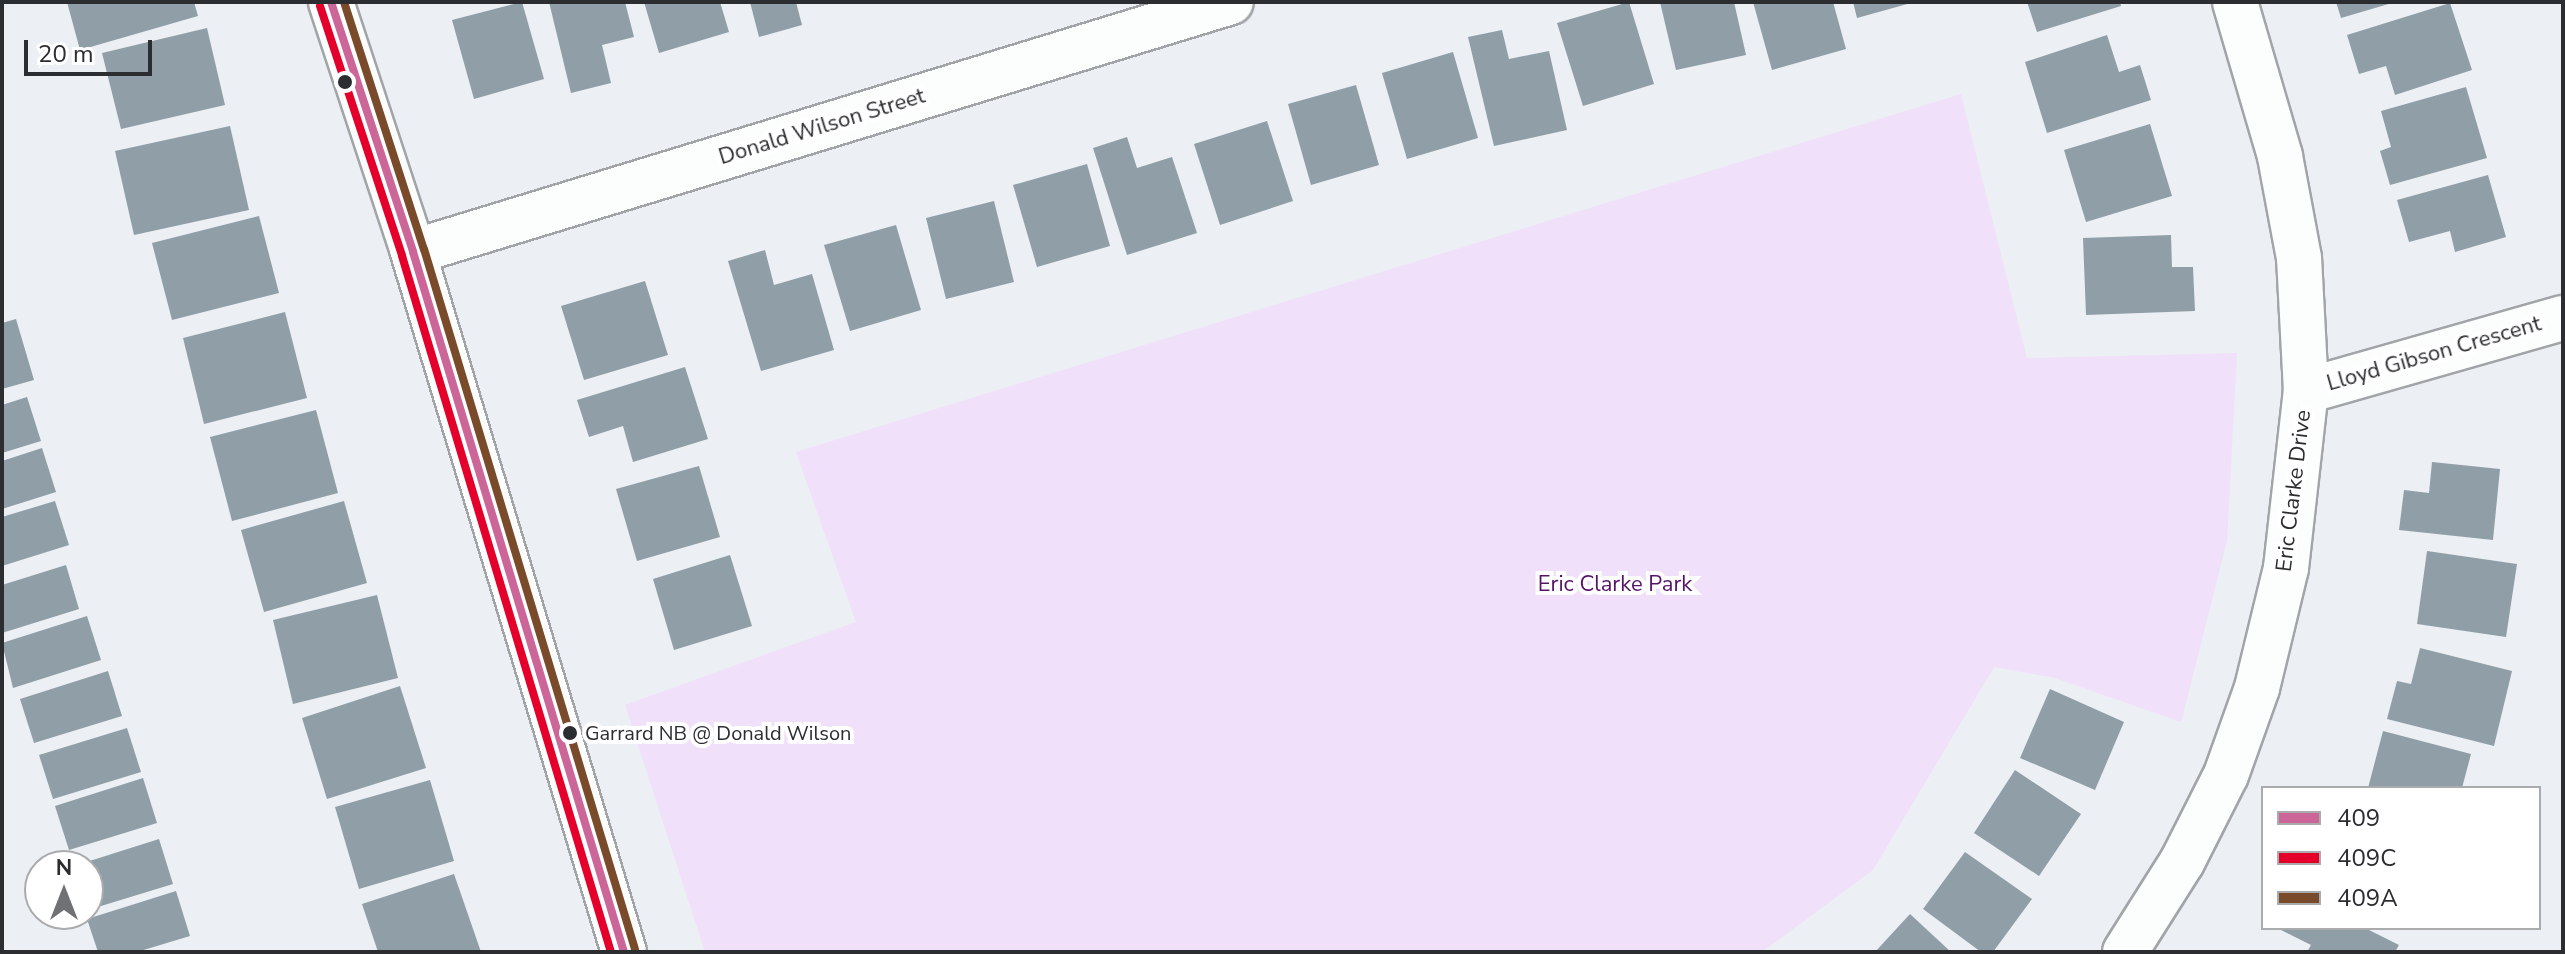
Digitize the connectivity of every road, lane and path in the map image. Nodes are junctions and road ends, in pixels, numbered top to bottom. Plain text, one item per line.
1 (331, 2) edge
2 (1231, 2) edge
3 (2235, 2) edge
4 (413, 252) junction
5 (2563, 318) edge
6 (2306, 391) junction
7 (624, 952) edge
8 (2125, 952) edge

1 - 4 street
2 - 4 street, Donald Wilson Street
3 - 6 street, Eric Clarke Drive
4 - 7 street
5 - 6 street, Lloyd Gibson Crescent
6 - 8 street, Eric Clarke Drive

